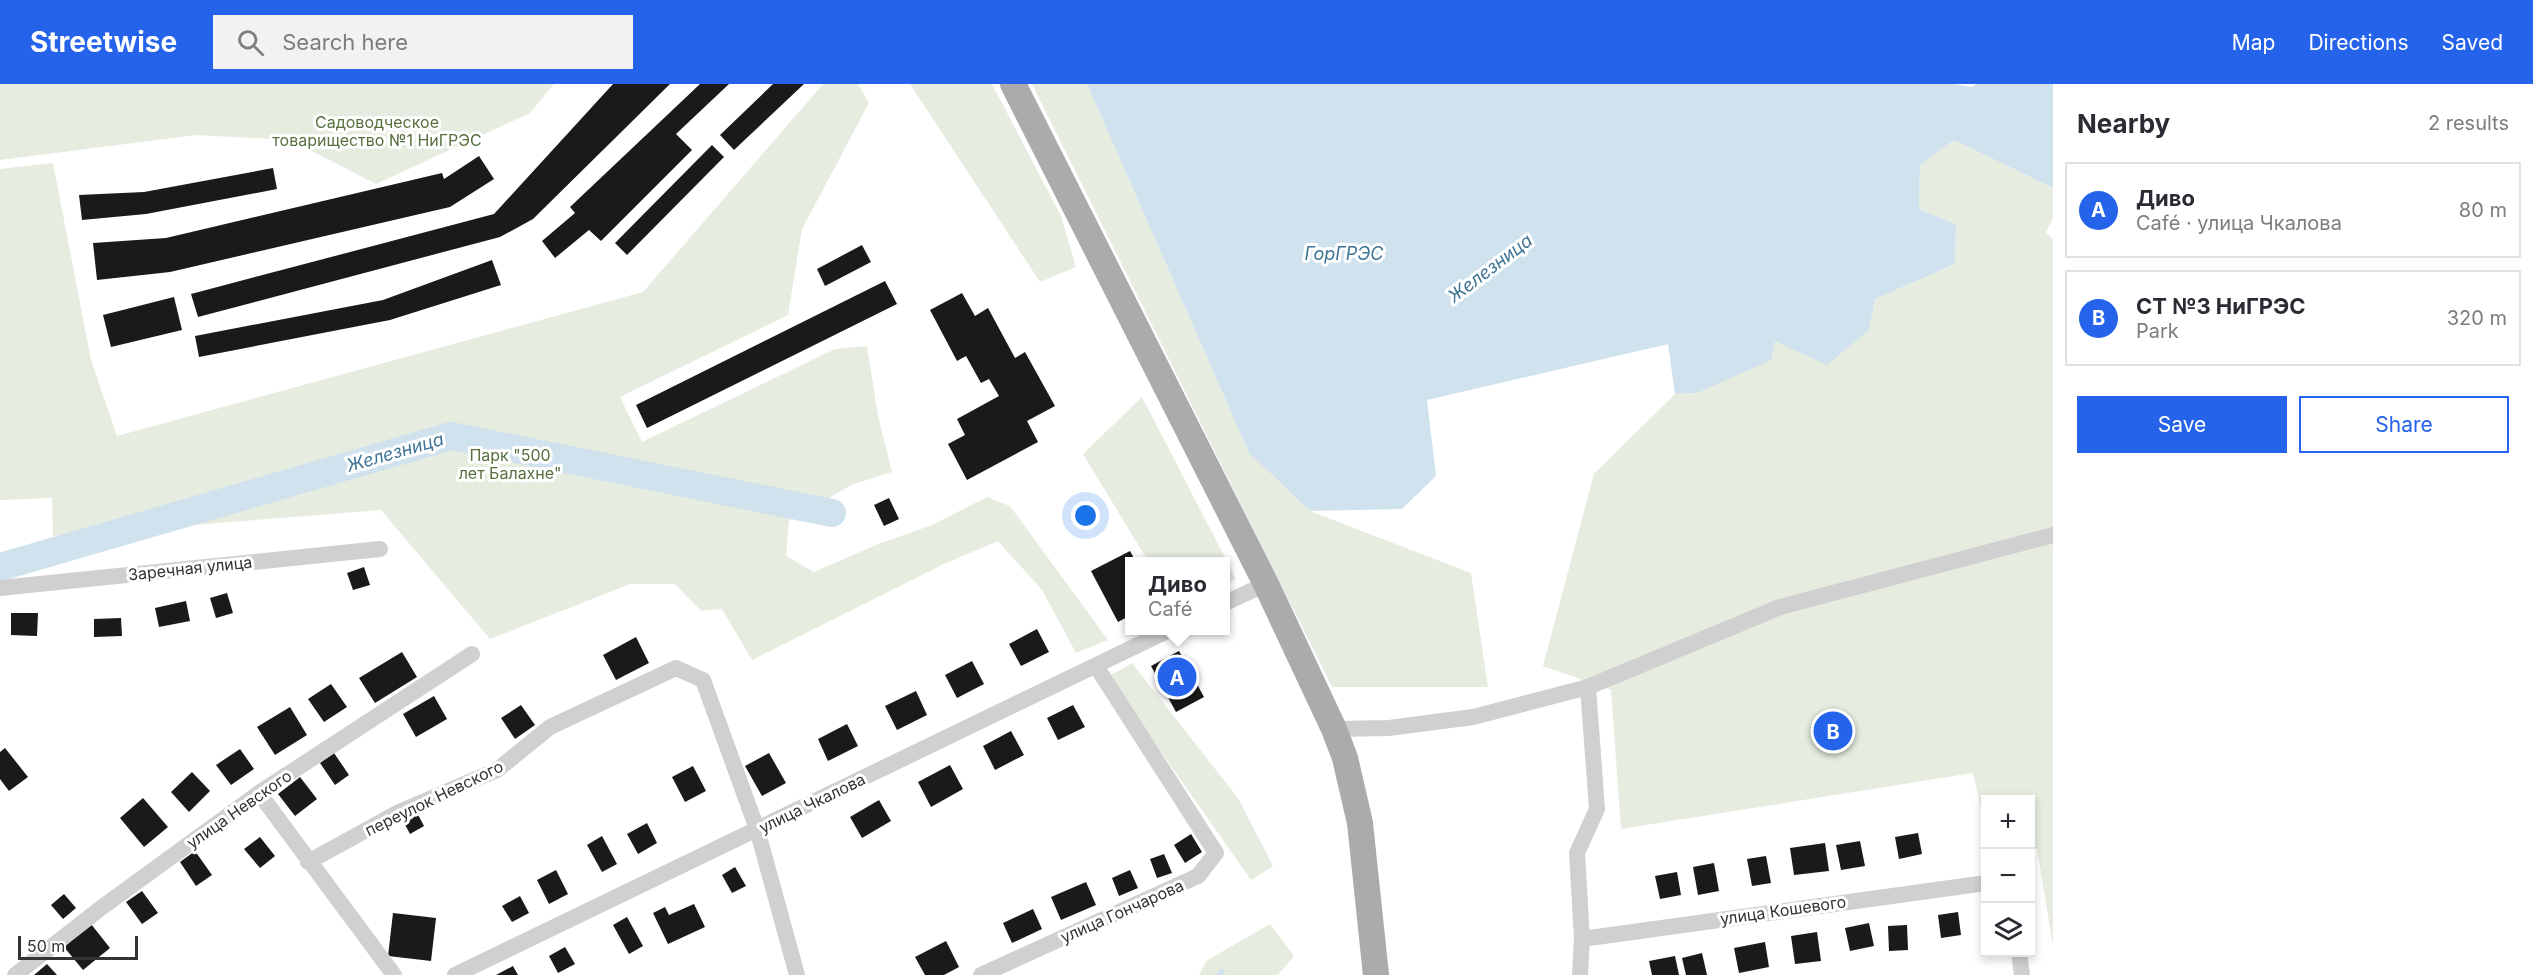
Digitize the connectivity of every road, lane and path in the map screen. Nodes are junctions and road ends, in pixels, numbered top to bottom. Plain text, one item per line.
1 (1013, 84) edge
2 (2053, 535) edge
3 (380, 549) dead end
4 (1266, 584) junction
5 (0, 588) edge
6 (1230, 601) edge
7 (1159, 635) edge
8 (472, 654) dead end
9 (1096, 666) junction
10 (1588, 687) junction
11 (1334, 729) junction
12 (259, 793) junction
13 (757, 829) junction
14 (308, 862) junction
15 (1981, 883) edge
16 (1582, 939) junction
17 (2020, 957) edge
18 (15, 975) edge
19 (394, 975) edge
20 (455, 975) edge
21 (797, 975) edge
22 (981, 975) edge
23 (1376, 975) edge
24 (1580, 975) edge
25 (2022, 975) edge

1 - 4 main road
2 - 10 street
3 - 5 street, Заречная улица
4 - 6 street
4 - 11 main road
7 - 9 street, улица Чкалова
8 - 12 street, улица Невского
9 - 13 street, улица Чкалова
9 - 22 street, улица Гончарова
10 - 11 street
10 - 16 street
11 - 23 main road
12 - 14 street
12 - 18 street, улица Невского
13 - 14 street, переулок Невского
13 - 20 street, улица Чкалова
13 - 21 street, переулок Невского
14 - 19 street
15 - 16 street, улица Кошевого
16 - 24 street
17 - 25 street

